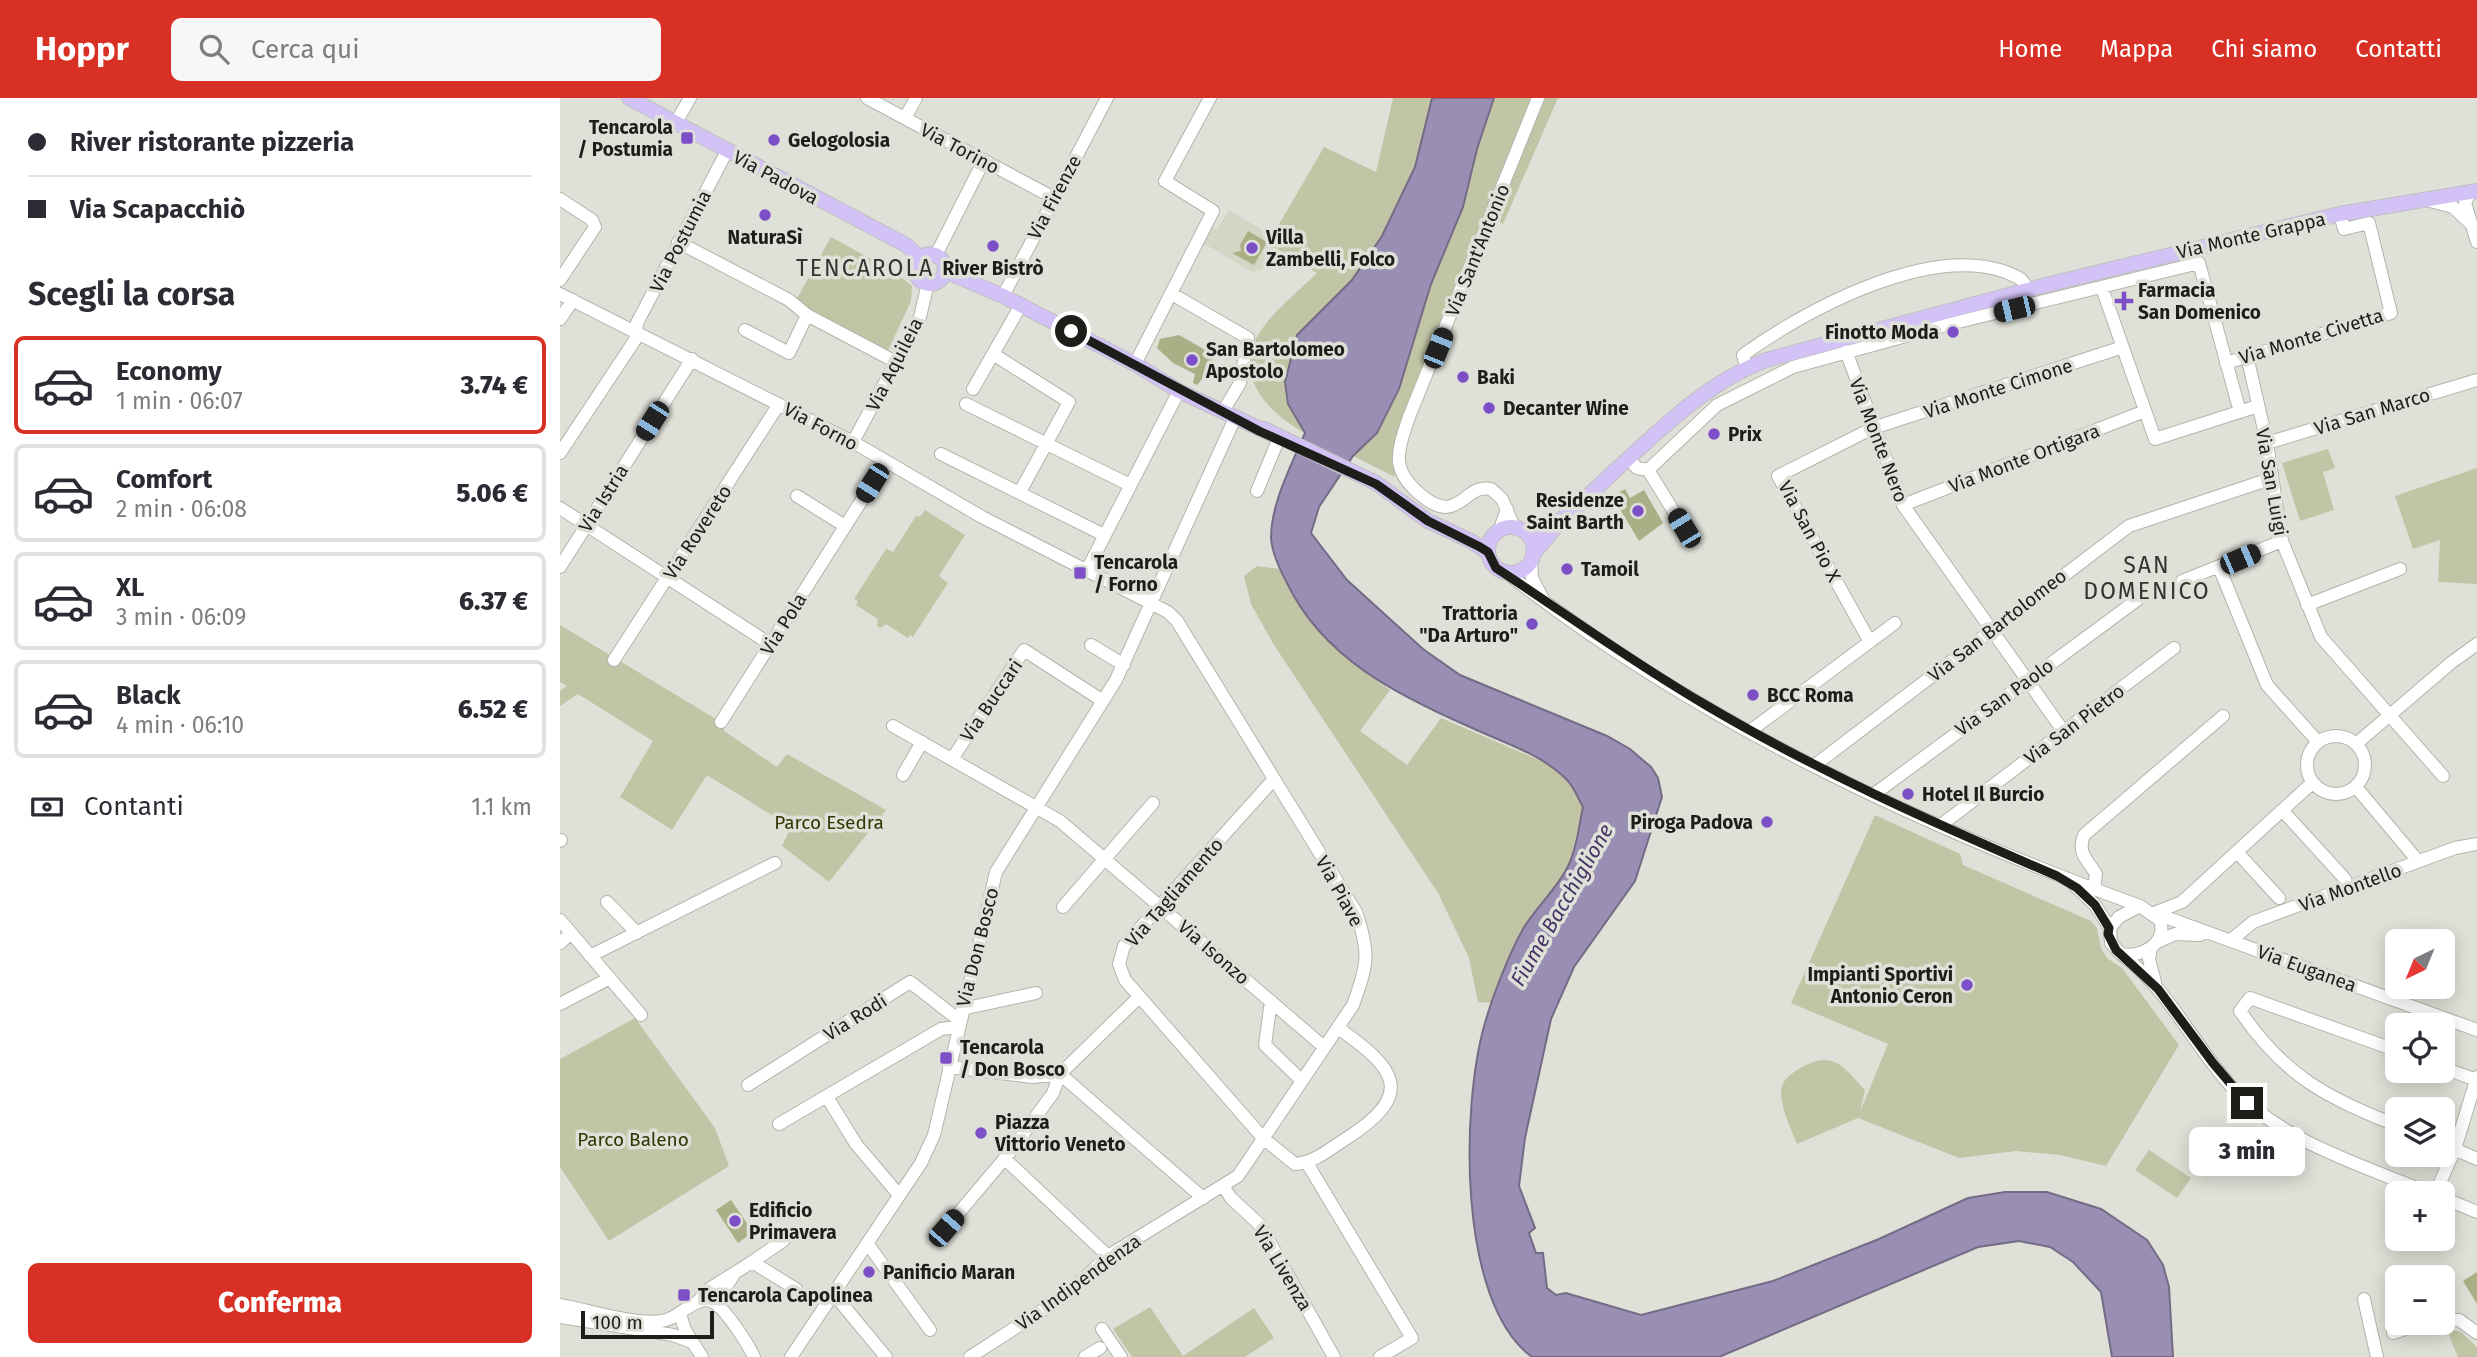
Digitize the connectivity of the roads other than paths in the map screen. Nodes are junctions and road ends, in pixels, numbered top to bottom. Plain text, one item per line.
1 (629, 98) edge
2 (690, 98) edge
3 (867, 98) edge
4 (916, 98) edge
5 (1107, 98) edge
6 (1210, 98) edge
7 (1538, 98) edge
8 (905, 118) junction
9 (675, 124) junction
10 (727, 151) junction
11 (984, 160) junction
12 (2475, 191) edge
13 (1054, 198) junction
14 (560, 199) edge
15 (2419, 199) junction
16 (2340, 214) junction
17 (2469, 222) junction
18 (678, 242) junction
19 (2477, 242) edge
20 (937, 251) junction
21 (920, 258) junction
22 (945, 271) junction
23 (560, 279) edge
24 (928, 283) junction
25 (2050, 284) junction
26 (2102, 288) junction
27 (2027, 289) junction
28 (1172, 293) junction
29 (560, 294) edge
30 (1003, 296) junction
31 (573, 300) junction
32 (2054, 300) junction
33 (1021, 305) junction
34 (807, 315) junction
35 (560, 319) edge
36 (1932, 321) junction
37 (745, 330) dead end
38 (636, 331) junction
39 (2123, 347) junction
40 (1846, 351) junction
41 (993, 354) junction
42 (2247, 356) junction
43 (692, 359) junction
44 (896, 362) junction
45 (2227, 363) junction
46 (1135, 364) junction
47 (1746, 367) junction
48 (2477, 380) edge
49 (1174, 387) junction
50 (973, 388) dead end
51 (779, 404) junction
52 (966, 404) dead end
53 (2258, 406) junction
54 (2145, 411) junction
55 (2240, 412) junction
56 (1230, 413) junction
57 (1873, 428) junction
58 (1279, 438) junction
59 (853, 442) junction
60 (1048, 443) junction
61 (2267, 443) junction
62 (1643, 446) junction
63 (560, 453) edge
64 (941, 454) dead end
65 (1629, 459) junction
66 (886, 462) junction
67 (1652, 465) junction
68 (2270, 479) junction
69 (1130, 485) junction
70 (1257, 491) dead end
71 (1020, 492) junction
72 (797, 496) dead end
73 (1903, 505) junction
74 (560, 508) edge
75 (1559, 522) junction
76 (586, 525) junction
77 (845, 526) junction
78 (1684, 528) dead end
79 (1503, 529) junction
80 (1456, 533) junction
81 (1527, 534) junction
82 (1104, 535) junction
83 (2282, 541) junction
84 (1488, 552) junction
85 (1532, 557) junction
86 (560, 567) edge
87 (2219, 567) junction
88 (2400, 569) dead end
89 (1087, 570) junction
90 (1507, 573) junction
91 (668, 577) junction
92 (2182, 581) dead end
93 (1543, 600) junction
94 (2137, 600) dead end
95 (1152, 603) junction
96 (2307, 605) junction
97 (1895, 623) dead end
98 (1991, 631) junction
99 (1870, 642) junction
100 (770, 644) junction
101 (1091, 645) dead end
102 (2476, 648) edge
103 (2174, 649) dead end
104 (614, 660) dead end
105 (1124, 665) junction
106 (2027, 680) junction
107 (1103, 701) junction
108 (2223, 716) dead end
109 (2389, 716) junction
110 (721, 722) dead end
111 (893, 726) dead end
112 (1750, 731) junction
113 (2064, 732) junction
114 (922, 742) junction
115 (2318, 742) junction
116 (2357, 744) junction
117 (952, 759) junction
118 (1815, 765) junction
119 (903, 775) dead end
120 (2443, 776) dead end
121 (1274, 779) junction
122 (2312, 783) junction
123 (2356, 787) junction
124 (1872, 795) junction
125 (1153, 803) dead end
126 (1037, 806) junction
127 (2282, 810) junction
128 (1941, 825) junction
129 (2477, 844) edge
130 (2237, 852) junction
131 (1103, 858) junction
132 (2418, 862) junction
133 (775, 863) dead end
134 (2057, 876) junction
135 (2345, 879) dead end
136 (2094, 889) junction
137 (2279, 898) dead end
138 (607, 902) dead end
139 (2182, 902) junction
140 (1160, 905) junction
141 (2140, 906) junction
142 (1063, 907) dead end
143 (2154, 913) junction
144 (560, 920) edge
145 (2172, 920) junction
146 (2109, 928) junction
147 (571, 933) junction
148 (637, 933) junction
149 (2215, 937) junction
150 (2156, 941) junction
151 (2230, 941) junction
152 (560, 943) edge
153 (2121, 954) junction
154 (590, 956) junction
155 (610, 978) junction
156 (2158, 989) junction
157 (966, 991) junction
158 (1036, 993) dead end
159 (1139, 997) junction
160 (1271, 1001) junction
161 (982, 1002) junction
162 (560, 1004) edge
163 (641, 1014) dead end
164 (960, 1019) junction
165 (1338, 1028) junction
166 (2477, 1030) edge
167 (2385, 1046) edge
168 (1324, 1047) junction
169 (949, 1067) junction
170 (2455, 1072) edge
171 (1060, 1074) junction
172 (2477, 1079) edge
173 (1302, 1080) junction
174 (748, 1085) dead end
175 (827, 1097) junction
176 (2385, 1120) edge
177 (779, 1124) dead end
178 (2455, 1132) edge
179 (1263, 1138) junction
180 (2455, 1150) edge
181 (1005, 1159) junction
182 (2477, 1159) edge
183 (1307, 1163) junction
184 (2403, 1181) edge
185 (1223, 1186) junction
186 (899, 1195) junction
187 (1203, 1198) junction
188 (2455, 1203) edge
189 (2477, 1212) edge
190 (946, 1228) dead end
191 (784, 1240) dead end
192 (867, 1243) junction
193 (1108, 1256) junction
194 (752, 1262) junction
195 (734, 1275) junction
196 (796, 1289) dead end
197 (833, 1293) junction
198 (2364, 1298) dead end
199 (698, 1301) junction
200 (560, 1305) edge
201 (719, 1307) junction
202 (680, 1314) junction
203 (560, 1317) edge
204 (2455, 1320) edge
205 (1102, 1329) dead end
206 (930, 1330) dead end
207 (2477, 1333) edge
208 (692, 1342) junction
209 (1100, 1348) dead end
210 (752, 1352) edge
211 (790, 1354) edge
212 (702, 1357) edge
213 (765, 1357) edge
214 (887, 1357) edge
215 (970, 1357) edge
216 (1085, 1357) edge
217 (1121, 1357) edge
218 (1334, 1357) edge
219 (1380, 1357) edge
220 (2377, 1357) edge

1 - 9 main road, Via Padova
2 - 9 street
3 - 8 street, Via Torino
4 - 8 street
5 - 13 street, Via Firenze
6 - 28 street
7 - 79 street, Via Sant'Antonio
8 - 11 street, Via Torino
9 - 10 main road, Via Padova
10 - 18 street, Via Postumia
10 - 21 main road, Via Padova
11 - 13 street, Via Torino
11 - 20 street
12 - 15 main road, Via Monte Grappa
12 - 17 street
13 - 30 street, Via Firenze
14 - 23 street
15 - 16 main road, Via Monte Grappa
15 - 17 street
16 - 25 main road, Via Monte Grappa
16 - 42 street, Via Monte Civetta
17 - 19 street
18 - 34 street
18 - 38 street, Via Postumia
20 - 21 main road
20 - 22 main road
21 - 24 main road
22 - 24 main road
22 - 30 main road
24 - 44 street, Via Aquileia
25 - 27 main road, Via Monte Grappa
25 - 32 street
26 - 32 street
26 - 39 street
26 - 45 street
27 - 36 main road, Via Monte Grappa
27 - 47 street, Via Monte Grappa
28 - 46 street
28 - 56 street
29 - 31 street, Via Forno
30 - 33 main road
31 - 35 street
31 - 38 street, Via Forno
32 - 36 street
33 - 41 street
33 - 46 main road
34 - 37 street
34 - 44 street
36 - 40 street
36 - 47 main road, Via Monte Grappa
38 - 43 street, Via Forno
38 - 63 street, Via Postumia
39 - 54 street
39 - 57 street, Via Monte Cimone
40 - 57 street, Via Monte Nero
40 - 67 street
41 - 50 street
41 - 60 street
42 - 45 street, Via Monte Civetta
42 - 53 street, Via San Luigi
43 - 51 street, Via Forno
43 - 76 street, Via Istria
44 - 59 street, Via Aquileia
45 - 55 street
46 - 49 main road
47 - 62 main road, Via Monte Grappa
48 - 61 street, Via San Marco
49 - 56 main road
49 - 69 street
51 - 59 street, Via Forno
51 - 91 street, Via Rovereto
52 - 60 street
53 - 55 street
53 - 61 street, Via San Luigi
54 - 55 street
54 - 73 street, Via Monte Ortigara
56 - 58 main road
56 - 95 street, Via Don Bosco
57 - 73 street, Via Monte Nero
57 - 99 street, Via San Pio X
58 - 70 street
58 - 80 main road, Via Euganea
59 - 66 street, Via Forno
60 - 69 street
60 - 71 street
61 - 68 street, Via San Luigi
62 - 65 main road, Via Monte Grappa
62 - 67 street
64 - 71 street
65 - 67 street
65 - 75 main road, Via Monte Grappa
66 - 77 street, Via Pola
66 - 89 street, Via Forno
67 - 78 street
68 - 83 street, Via San Luigi
68 - 98 street, Via San Bartolomeo
69 - 82 street
71 - 82 street
72 - 77 street
73 - 98 street, Via Monte Nero
74 - 76 street
75 - 81 main road, Via Monte Grappa
75 - 85 main road, Via Monte Grappa
76 - 86 street, Via Istria
76 - 91 street
77 - 100 street, Via Pola
79 - 80 main road, Via Euganea
79 - 81 main road
79 - 84 main road
80 - 84 main road, Via Euganea
81 - 85 main road
82 - 89 street
83 - 87 street
83 - 96 street, Via San Luigi
84 - 90 main road, Via Euganea
85 - 90 main road
85 - 93 street
87 - 92 street
87 - 115 street
88 - 96 street
89 - 95 street, Via Forno
90 - 93 street, Via Euganea
91 - 100 street
91 - 104 street, Via Rovereto
93 - 112 street, Via Euganea
94 - 106 street, Via San Paolo
95 - 105 street, Via Don Bosco
95 - 121 street, Via Piave
96 - 109 street, Via San Luigi
97 - 99 street
98 - 106 street, Via Monte Nero
98 - 118 street, Via San Bartolomeo
99 - 112 street
100 - 110 street, Via Pola
101 - 105 street
102 - 109 street
103 - 113 street, Via San Pietro
105 - 107 street, Via Don Bosco
106 - 113 street, Via Monte Nero
106 - 124 street, Via San Paolo
107 - 117 street, Via Buccari
107 - 126 street, Via Don Bosco
108 - 136 street
109 - 116 street
109 - 120 street, Via San Luigi
111 - 114 street, Via Isonzo
112 - 118 street, Via Euganea
113 - 128 street, Via San Pietro
114 - 117 street, Via Isonzo
114 - 119 street
115 - 116 street
115 - 122 street
116 - 123 street
117 - 126 street, Via Isonzo
118 - 124 street, Via Euganea
121 - 140 street, Via Tagliamento
121 - 165 street, Via Piave
122 - 123 street
122 - 127 street
123 - 132 street
124 - 128 street, Via Euganea
125 - 131 street
126 - 131 street, Via Isonzo
126 - 157 street, Via Don Bosco
127 - 130 street
127 - 135 street
128 - 134 street, Via Euganea
129 - 132 street, Via Montello
130 - 137 street
130 - 139 street
131 - 140 street, Via Isonzo
131 - 142 street
132 - 151 street, Via Montello
133 - 148 street
134 - 136 street, Via Euganea
134 - 146 street, Via Euganea
136 - 141 street, Via Euganea
138 - 148 street
139 - 143 street
139 - 145 street
139 - 149 street
140 - 159 street, Via Tagliamento
140 - 160 street, Via Isonzo
141 - 143 street, Via Euganea
141 - 146 street
143 - 145 street, Via Euganea
143 - 150 street
144 - 147 street
145 - 149 street, Via Euganea
145 - 150 street
146 - 153 street, Via Euganea
147 - 152 street
147 - 154 street
148 - 154 street
149 - 150 street, Via Euganea
149 - 151 street, Via Euganea
150 - 153 street, Via Euganea
150 - 156 street
151 - 166 street, Via Euganea
153 - 156 street
154 - 155 street
155 - 162 street
155 - 163 street
156 - 184 street
157 - 161 street
157 - 164 street, Via Don Bosco
158 - 161 street
159 - 171 street
159 - 179 street, Via Tagliamento
160 - 168 street, Via Isonzo
160 - 173 street
161 - 164 street
164 - 169 street, Via Don Bosco
164 - 174 street, Via Rodi
164 - 175 street
165 - 168 street, Via Piave
165 - 183 street
167 - 176 street
168 - 173 street, Via Piave
169 - 171 street
169 - 186 street, Via Don Bosco
170 - 172 street
171 - 181 street
171 - 187 street
172 - 178 street
173 - 179 street, Via Piave
175 - 177 street
175 - 186 street
179 - 183 street, Via Tagliamento
179 - 185 street, Via Piave
180 - 182 street
181 - 190 street
181 - 193 street
183 - 219 street
185 - 187 street, Via Indipendenza
185 - 218 street, Via Livenza
186 - 192 street, Via Don Bosco
187 - 193 street, Via Indipendenza
188 - 189 street
191 - 194 street
192 - 197 street, Via Don Bosco
192 - 206 street
193 - 215 street, Via Indipendenza
194 - 195 street
194 - 196 street
195 - 199 street
195 - 201 street
197 - 211 street, Via Don Bosco
197 - 214 street
198 - 220 street
199 - 201 street
199 - 202 street
200 - 202 street
201 - 210 street
202 - 208 street
203 - 208 street
204 - 207 street
205 - 217 street
208 - 212 street
209 - 216 street
210 - 213 street

